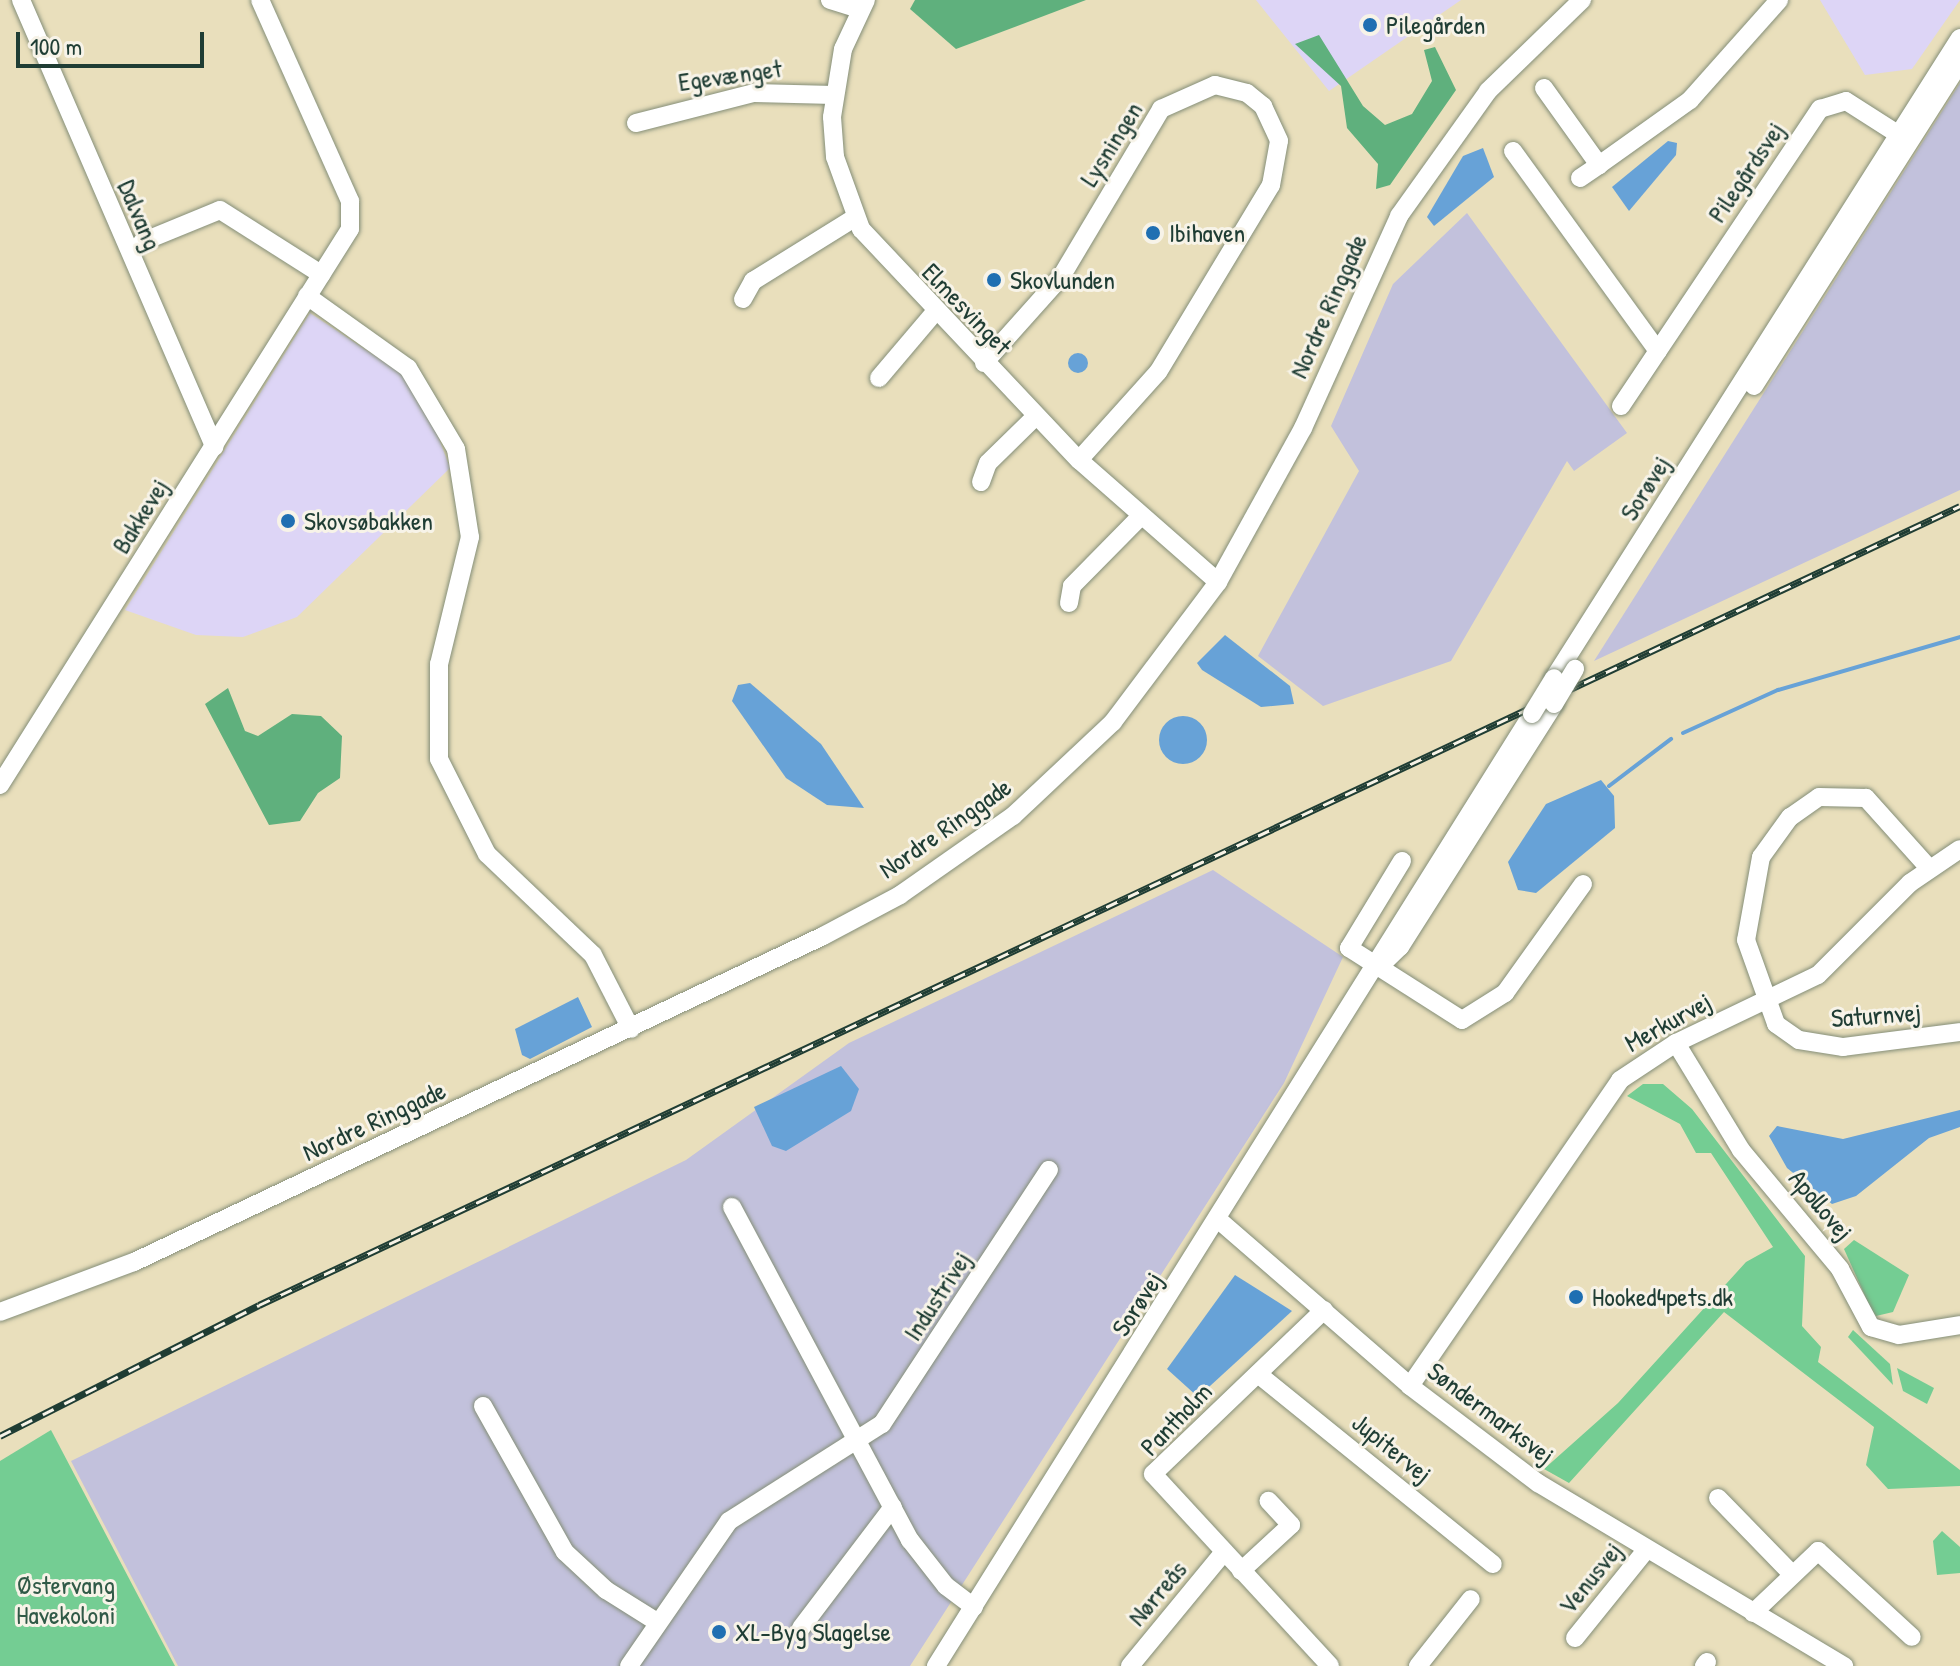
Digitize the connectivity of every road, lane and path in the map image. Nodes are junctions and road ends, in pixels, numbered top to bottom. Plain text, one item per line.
1 (21, 0) edge
2 (260, 0) edge
3 (830, 0) edge
4 (1582, 0) edge
5 (1779, 0) edge
6 (863, 4) edge
7 (1959, 48) edge
8 (1544, 88) dead end
9 (834, 95) junction
10 (636, 123) dead end
11 (1904, 138) junction
12 (1513, 151) dead end
13 (1599, 165) junction
14 (1580, 178) dead end
15 (856, 217) junction
16 (142, 242) dead end
17 (321, 274) junction
18 (307, 296) junction
19 (743, 299) dead end
20 (935, 312) junction
21 (1658, 351) junction
22 (984, 363) junction
23 (879, 378) dead end
24 (1621, 406) dead end
25 (1036, 416) junction
26 (214, 447) junction
27 (1079, 460) junction
28 (981, 482) dead end
29 (1140, 517) junction
30 (1218, 582) junction
31 (1069, 603) dead end
32 (0, 785) edge
33 (1960, 849) edge
34 (1402, 861) dead end
35 (1928, 867) junction
36 (1583, 884) dead end
37 (1378, 968) junction
38 (1765, 1002) junction
39 (631, 1029) junction
40 (1960, 1032) edge
41 (1676, 1043) junction
42 (1049, 1170) dead end
43 (732, 1207) dead end
44 (1221, 1222) junction
45 (1324, 1310) junction
46 (0, 1312) edge
47 (1960, 1325) edge
48 (1258, 1374) junction
49 (1410, 1386) junction
50 (483, 1406) dead end
51 (860, 1444) junction
52 (1718, 1498) dead end
53 (1269, 1501) dead end
54 (893, 1507) junction
55 (1646, 1550) junction
56 (1224, 1552) junction
57 (1493, 1564) dead end
58 (1241, 1571) junction
59 (1789, 1571) junction
60 (1471, 1599) dead end
61 (974, 1607) junction
62 (1753, 1613) junction
63 (657, 1622) junction
64 (801, 1628) dead end
65 (1912, 1637) dead end
66 (1575, 1638) dead end
67 (1839, 1665) edge
68 (629, 1666) edge
69 (936, 1666) edge
70 (1130, 1666) edge
71 (1330, 1666) edge
72 (1418, 1666) edge

1 - 26 street, Dalvang
2 - 17 street, Bakkevej
3 - 6 street
4 - 30 street, Nordre Ringgade
5 - 13 street
6 - 9 street, Elmesvinget
7 - 11 street, Sorøvej
8 - 13 street
9 - 10 street, Egevænget
9 - 15 street, Elmesvinget
11 - 21 street, Pilegårdsvej
11 - 37 street, Sorøvej, bridge
11 - 37 street, Sorøvej, bridge
12 - 21 street
13 - 14 street
15 - 19 street
15 - 20 street, Elmesvinget
16 - 17 street
17 - 18 street, Bakkevej
18 - 26 street, Bakkevej
18 - 39 street
20 - 22 street, Elmesvinget
20 - 23 street
21 - 24 street, Pilegårdsvej
22 - 25 street, Elmesvinget
22 - 27 street, Lysningen
25 - 27 street, Elmesvinget
25 - 28 street
26 - 32 street, Bakkevej
27 - 29 street, Elmesvinget
29 - 30 street, Elmesvinget
29 - 31 street
30 - 39 street, Nordre Ringgade
33 - 35 street, Merkurvej
34 - 37 street
35 - 38 street, Merkurvej
35 - 38 street, Saturnvej
36 - 37 street
37 - 44 street, Sorøvej
38 - 40 street, Saturnvej
38 - 41 street, Merkurvej
39 - 46 street, Nordre Ringgade
41 - 47 street, Apollovej
41 - 49 street, Merkurvej
42 - 51 street, Industrivej
43 - 51 street
44 - 45 street, Søndermarksvej
44 - 61 street, Sorøvej
45 - 48 street, Pantholm
45 - 49 street, Søndermarksvej
48 - 56 street, Pantholm
48 - 57 street, Jupitervej
49 - 55 street, Søndermarksvej
50 - 63 street
51 - 54 street
51 - 63 street, Industrivej
52 - 59 street
53 - 58 street
54 - 61 street
54 - 64 street
55 - 62 street, Søndermarksvej
55 - 66 street, Venusvej
56 - 58 street, Pantholm
56 - 70 street, Nørreås
58 - 71 street, Pantholm
59 - 62 street
59 - 65 street
60 - 72 street
61 - 69 street, Sorøvej
62 - 67 street, Søndermarksvej
63 - 68 street, Industrivej

